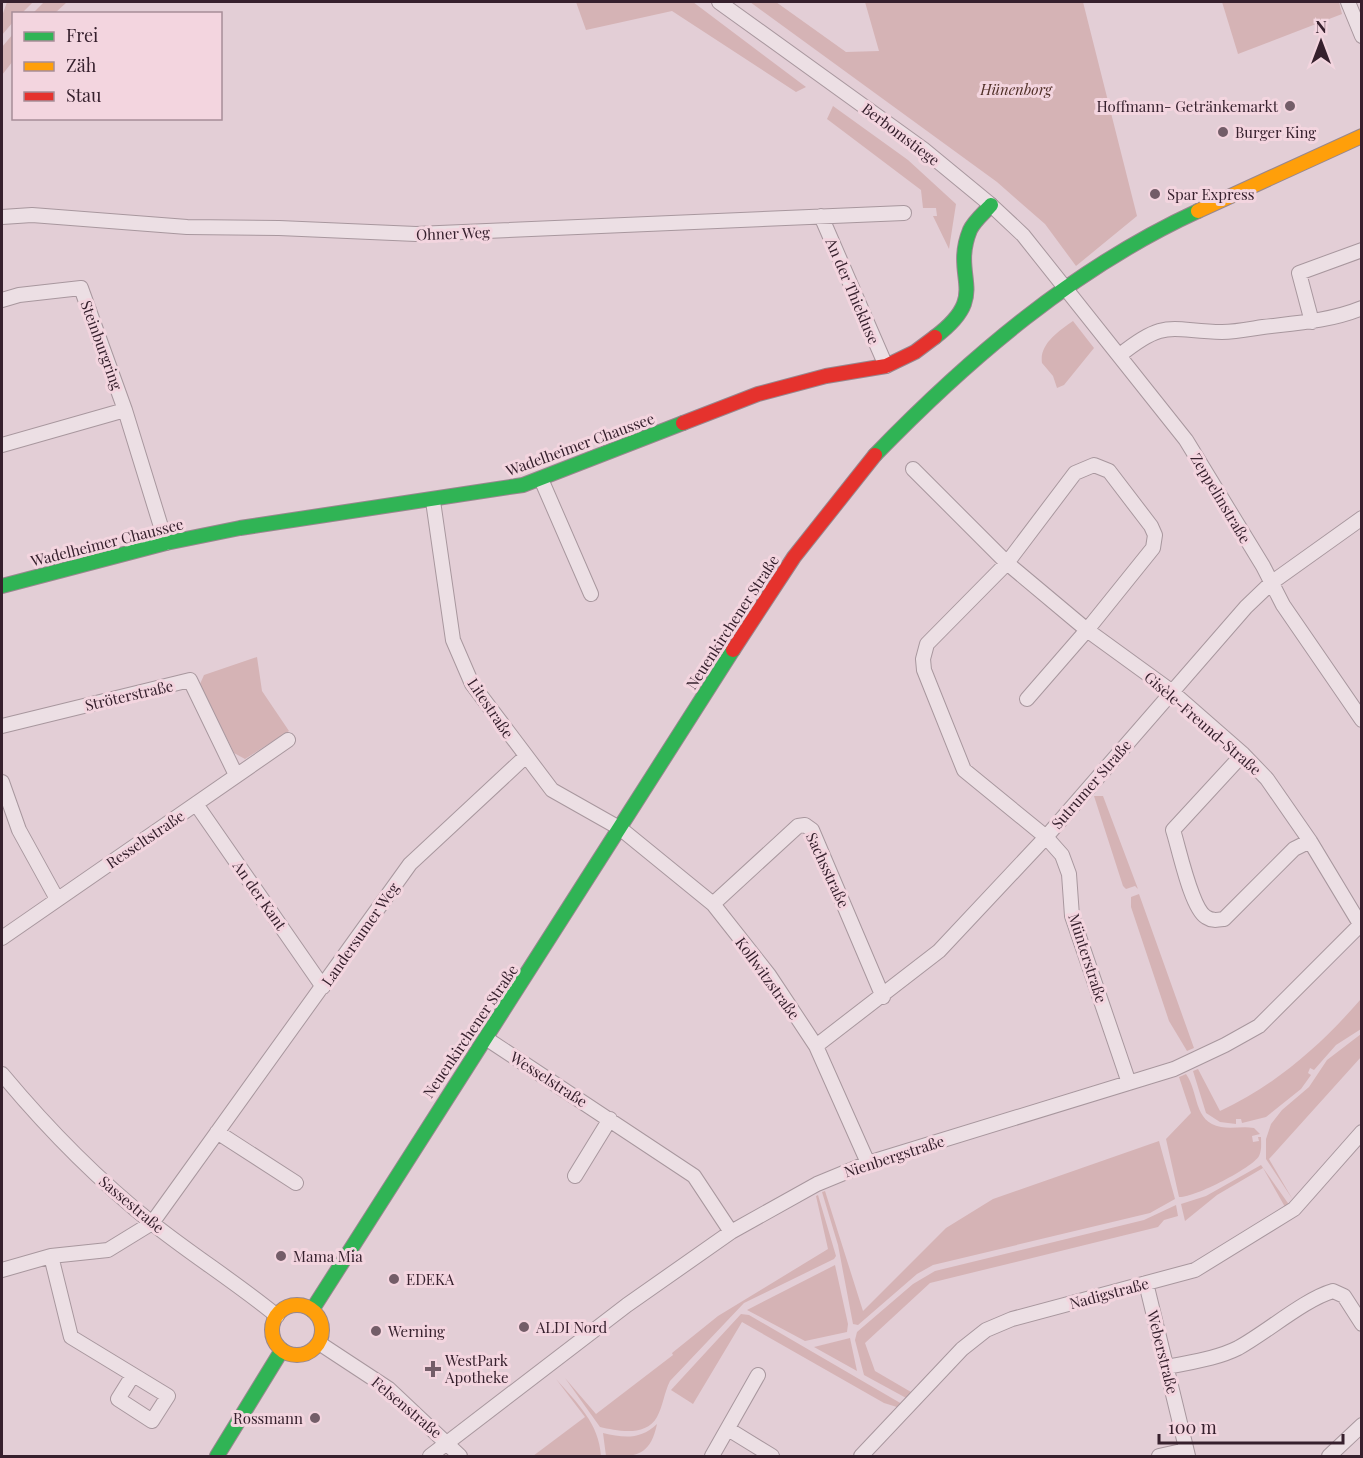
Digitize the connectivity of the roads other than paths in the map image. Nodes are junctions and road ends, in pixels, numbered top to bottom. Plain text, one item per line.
1 (719, 2) edge
2 (1354, 10) edge
3 (1362, 36) edge
4 (1362, 136) edge
5 (991, 205) junction
6 (904, 213) dead end
7 (821, 216) junction
8 (2, 217) edge
9 (1362, 250) edge
10 (1065, 287) junction
11 (2, 300) edge
12 (1362, 308) edge
13 (1312, 322) junction
14 (1120, 355) junction
15 (886, 366) junction
16 (125, 410) junction
17 (2, 445) edge
18 (913, 469) dead end
19 (541, 479) junction
20 (433, 501) junction
21 (1362, 518) edge
22 (166, 543) junction
23 (1006, 564) junction
24 (1271, 583) junction
25 (2, 585) edge
26 (591, 594) dead end
27 (1087, 630) junction
28 (1171, 691) junction
29 (1026, 699) dead end
30 (1362, 720) edge
31 (2, 726) edge
32 (288, 740) dead end
33 (1243, 754) junction
34 (525, 757) junction
35 (236, 775) junction
36 (2, 782) edge
37 (196, 804) junction
38 (621, 829) junction
39 (1046, 837) junction
40 (1310, 841) junction
41 (57, 899) junction
42 (713, 904) junction
43 (1361, 923) edge
44 (2, 938) edge
45 (323, 987) junction
46 (883, 997) junction
47 (487, 1039) junction
48 (816, 1046) junction
49 (2, 1074) edge
50 (1129, 1083) junction
51 (610, 1119) junction
52 (217, 1132) junction
53 (1362, 1132) edge
54 (868, 1163) junction
55 (575, 1176) dead end
56 (296, 1183) dead end
57 (152, 1223) junction
58 (731, 1232) junction
59 (51, 1256) junction
60 (2, 1270) edge
61 (1146, 1283) junction
62 (312, 1310) junction
63 (277, 1316) junction
64 (1362, 1324) edge
65 (319, 1343) junction
66 (282, 1350) junction
67 (1167, 1367) junction
68 (133, 1375) dead end
69 (758, 1375) dead end
70 (1362, 1425) edge
71 (728, 1430) junction
72 (447, 1442) junction
73 (1187, 1453) edge
74 (218, 1456) edge
75 (430, 1456) edge
76 (460, 1456) edge
77 (712, 1456) edge
78 (772, 1456) edge
79 (861, 1456) edge
80 (1159, 1456) edge
81 (1329, 1456) edge

1 - 5 street, Berbomstiege
2 - 3 street
4 - 10 street, Neuenkirchener Straße
5 - 10 street, Berbomstiege
5 - 15 street, Wadelheimer Chaussee
6 - 7 street, Ohner Weg
7 - 8 street, Ohner Weg
7 - 15 street, An der Thiekluse
9 - 13 street
10 - 14 street, Zeppelinstraße
10 - 38 street, Neuenkirchener Straße
11 - 16 street, Steinburgring
12 - 13 street
13 - 14 street
14 - 24 street, Zeppelinstraße
15 - 19 street, Wadelheimer Chaussee
16 - 17 street, Steinburgring
16 - 22 street, Steinburgring
18 - 23 street, Gisèle-Freund-Straße
19 - 20 street, Wadelheimer Chaussee
19 - 26 street
20 - 22 street, Wadelheimer Chaussee
20 - 34 street, Litestraße
21 - 24 street, Sutrumer Straße
22 - 25 street, Wadelheimer Chaussee
23 - 27 street, Gisèle-Freund-Straße
23 - 27 street, Münterstraße
23 - 39 street, Münterstraße
24 - 28 street, Sutrumer Straße
24 - 30 street, Zeppelinstraße
27 - 28 street, Gisèle-Freund-Straße
27 - 29 street
28 - 33 street, Gisèle-Freund-Straße
28 - 39 street, Sutrumer Straße
31 - 35 street, Ströterstraße
32 - 35 street, Resseltstraße
33 - 40 street, Gisèle-Freund-Straße
33 - 40 street
34 - 38 street, Litestraße
34 - 45 street, Landersumer Weg
35 - 37 street, Resseltstraße
36 - 41 street
37 - 41 street, Resseltstraße
37 - 45 street, An der Kant
38 - 42 street, Kollwitzstraße
38 - 47 street, Neuenkirchener Straße
39 - 46 street, Sutrumer Straße
39 - 50 street, Münterstraße
40 - 43 street, Gisèle-Freund-Straße
41 - 44 street, Resseltstraße
42 - 46 street, Sachsstraße
42 - 48 street, Kollwitzstraße
43 - 50 street, Nienbergstraße
45 - 52 street, Landersumer Weg
46 - 48 street, Sutrumer Straße
47 - 51 street, Wesselstraße
47 - 62 street, Neuenkirchener Straße
48 - 54 street, Kollwitzstraße
49 - 57 street, Sassestraße
50 - 54 street, Nienbergstraße
51 - 55 street
51 - 58 street, Wesselstraße
52 - 56 street
52 - 57 street, Landersumer Weg
53 - 61 street, Nadigstraße
54 - 58 street, Nienbergstraße
57 - 59 street, Landersumer Weg
57 - 63 street, Sassestraße
58 - 72 street, Nienbergstraße
59 - 60 street, Landersumer Weg
59 - 68 street
61 - 67 street, Weberstraße
61 - 79 street, Nadigstraße
62 - 63 street
62 - 65 street
63 - 66 street
64 - 67 street
65 - 66 street
65 - 72 street, Felsenstraße
66 - 74 street
67 - 73 street, Weberstraße
69 - 71 street
70 - 81 street
71 - 77 street
71 - 78 street
72 - 75 street, Nienbergstraße
72 - 76 street, Felsenstraße
73 - 80 street

